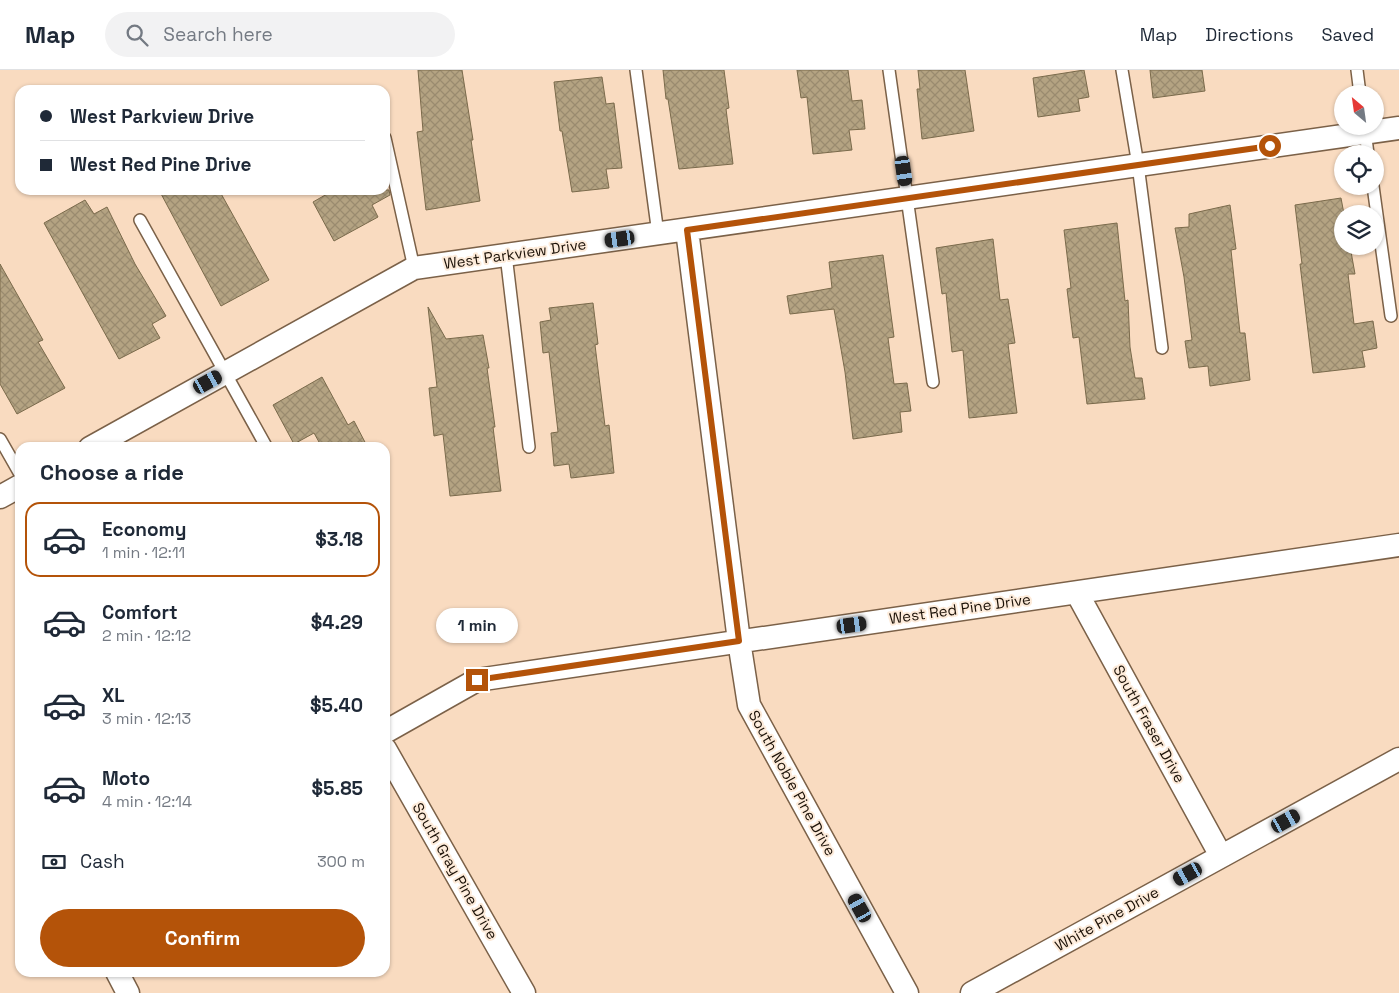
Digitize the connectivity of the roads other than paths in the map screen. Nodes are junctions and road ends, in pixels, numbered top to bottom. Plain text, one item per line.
1 (636, 70) edge
2 (890, 70) edge
3 (1122, 70) edge
4 (1357, 70) edge
5 (1359, 85) edge
6 (1399, 128) edge
7 (1366, 138) edge
8 (390, 160) edge
9 (1138, 165) junction
10 (1374, 195) edge
11 (908, 198) junction
12 (140, 220) dead end
13 (687, 230) junction
14 (658, 234) junction
15 (506, 255) junction
16 (414, 268) junction
17 (1391, 316) dead end
18 (1162, 348) dead end
19 (225, 372) junction
20 (933, 382) dead end
21 (0, 439) edge
22 (101, 442) edge
23 (264, 442) edge
24 (529, 447) dead end
25 (15, 465) edge
26 (15, 489) edge
27 (0, 497) edge
28 (1399, 545) edge
29 (1078, 592) junction
30 (739, 641) junction
31 (390, 729) edge
32 (390, 758) edge
33 (1399, 759) edge
34 (1221, 856) junction
35 (120, 977) edge
36 (128, 993) edge
37 (524, 993) edge
38 (907, 993) edge
39 (972, 993) edge

1 - 14 lane
2 - 11 lane
3 - 9 lane
4 - 5 lane
6 - 7 street, West Parkview Drive
7 - 9 street, West Parkview Drive
8 - 16 lane
9 - 11 street, West Parkview Drive
9 - 18 lane
10 - 17 lane
11 - 13 street, West Parkview Drive
11 - 20 lane
12 - 19 lane
13 - 14 street, West Parkview Drive
13 - 30 street, South Noble Pine Drive
14 - 15 street, West Parkview Drive
15 - 16 street, West Parkview Drive
15 - 24 lane
16 - 19 street, West Parkview Drive
19 - 22 street, West Parkview Drive
19 - 23 lane
21 - 25 lane
26 - 27 street
28 - 29 street, West Red Pine Drive
29 - 30 street, West Red Pine Drive
29 - 34 street, South Fraser Drive
30 - 31 street, West Red Pine Drive
30 - 38 street, South Noble Pine Drive
32 - 37 street, South Gray Pine Drive
33 - 34 street, White Pine Drive
34 - 39 street, White Pine Drive
35 - 36 street

